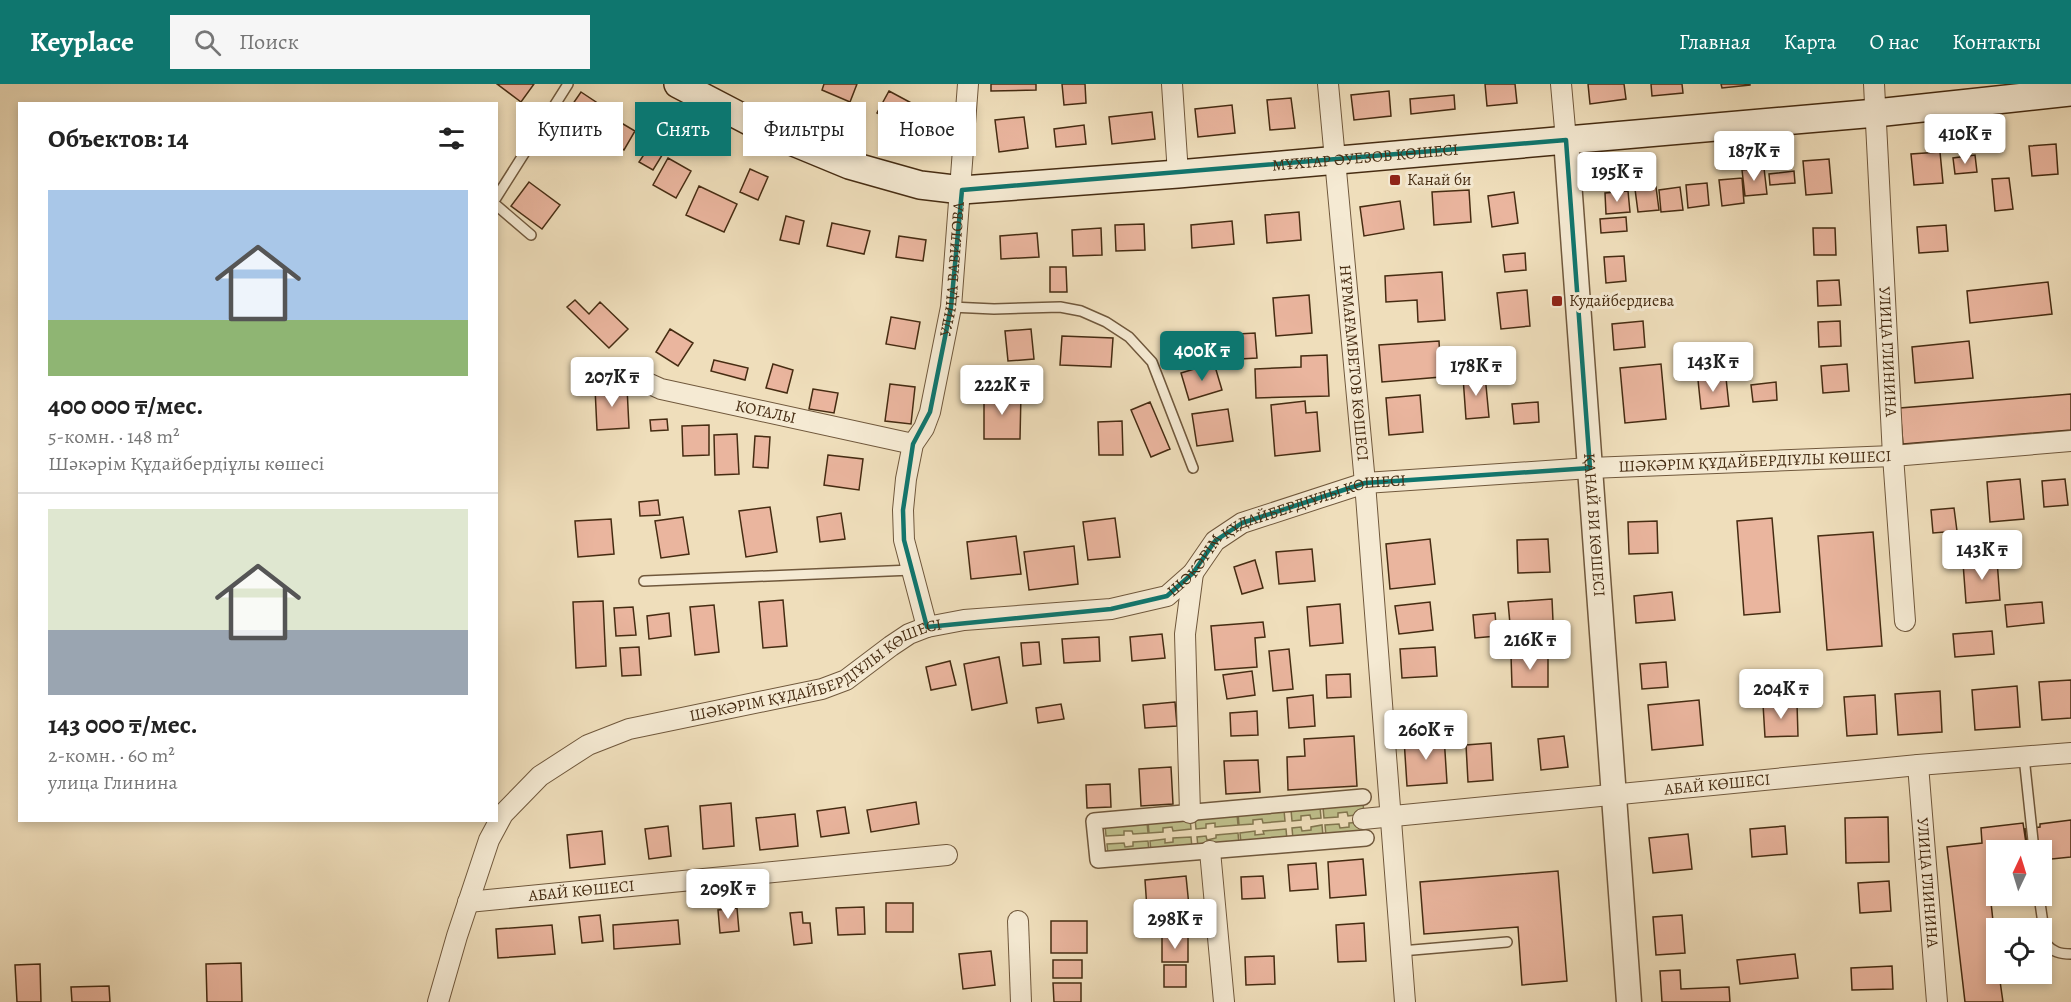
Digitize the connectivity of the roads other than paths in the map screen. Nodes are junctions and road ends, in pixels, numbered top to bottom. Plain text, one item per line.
1 (568, 84) edge
2 (678, 84) edge
3 (969, 84) edge
4 (1172, 84) edge
5 (1328, 84) edge
6 (1561, 84) edge
7 (1874, 84) edge
8 (2071, 92) edge
9 (1876, 113) junction
10 (1566, 140) junction
11 (1334, 159) junction
12 (1178, 174) junction
13 (962, 190) junction
14 (498, 195) edge
15 (498, 207) edge
16 (531, 235) dead end
17 (951, 307) junction
18 (624, 368) dead end
19 (2071, 441) edge
20 (913, 444) junction
21 (1893, 456) junction
22 (1193, 468) dead end
23 (1590, 468) junction
24 (1365, 483) junction
25 (912, 570) junction
26 (1193, 573) junction
27 (644, 581) dead end
28 (1905, 621) dead end
29 (927, 627) junction
30 (2071, 753) edge
31 (2024, 757) junction
32 (1918, 765) junction
33 (1614, 794) junction
34 (1363, 797) dead end
35 (1190, 813) junction
36 (1390, 816) junction
37 (1364, 819) dead end
38 (1366, 838) dead end
39 (2033, 840) edge
40 (1210, 851) junction
41 (947, 855) dead end
42 (468, 902) junction
43 (2040, 906) edge
44 (1018, 921) dead end
45 (1506, 942) dead end
46 (1401, 951) junction
47 (2071, 954) edge
48 (438, 1002) edge
49 (1021, 1002) edge
50 (1224, 1002) edge
51 (1405, 1002) edge
52 (1629, 1002) edge
53 (1937, 1002) edge

1 - 14 lane
2 - 13 main road, МҰХТАР ӘУЕЗОВ КӨШЕСІ
3 - 13 street, УЛИЦА ВАВИЛОВА
4 - 12 street
5 - 11 street, НҰРМАҒАМБЕТОВ КӨШЕСІ
6 - 10 street, ҚАНАЙ БИ КӨШЕСІ
7 - 9 street, УЛИЦА ГЛИНИНА
8 - 9 main road, МҰХТАР ӘУЕЗОВ КӨШЕСІ
9 - 10 main road, МҰХТАР ӘУЕЗОВ КӨШЕСІ
9 - 21 street, УЛИЦА ГЛИНИНА
10 - 11 main road, МҰХТАР ӘУЕЗОВ КӨШЕСІ
10 - 23 street, ҚАНАЙ БИ КӨШЕСІ
11 - 12 main road, МҰХТАР ӘУЕЗОВ КӨШЕСІ
11 - 24 street, НҰРМАҒАМБЕТОВ КӨШЕСІ
12 - 13 main road, МҰХТАР ӘУЕЗОВ КӨШЕСІ
13 - 17 street, УЛИЦА ВАВИЛОВА
15 - 16 lane
17 - 20 street, УЛИЦА ВАВИЛОВА
17 - 22 lane
18 - 20 street, КОГАЛЫ
19 - 21 street, ШӘКӘРІМ ҚҰДАЙБЕРДІҰЛЫ КӨШЕСІ
20 - 25 street, УЛИЦА ВАВИЛОВА
21 - 23 street, ШӘКӘРІМ ҚҰДАЙБЕРДІҰЛЫ КӨШЕСІ
21 - 28 street, УЛИЦА ГЛИНИНА
23 - 24 street, ШӘКӘРІМ ҚҰДАЙБЕРДІҰЛЫ КӨШЕСІ
23 - 33 street, ҚАНАЙ БИ КӨШЕСІ
24 - 26 street, ШӘКӘРІМ ҚҰДАЙБЕРДІҰЛЫ КӨШЕСІ
24 - 36 street, НҰРМАҒАМБЕТОВ КӨШЕСІ
25 - 27 lane
25 - 29 street, УЛИЦА ВАВИЛОВА
26 - 29 street, ШӘКӘРІМ ҚҰДАЙБЕРДІҰЛЫ КӨШЕСІ
26 - 35 street
29 - 42 street, ШӘКӘРІМ ҚҰДАЙБЕРДІҰЛЫ КӨШЕСІ
30 - 31 street, АБАЙ КӨШЕСІ
31 - 32 street, АБАЙ КӨШЕСІ
31 - 39 lane
32 - 33 street, АБАЙ КӨШЕСІ
32 - 53 street, УЛИЦА ГЛИНИНА
33 - 36 street, АБАЙ КӨШЕСІ
33 - 52 street, ҚАНАЙ БИ КӨШЕСІ
34 - 35 street
35 - 40 street
36 - 37 street, АБАЙ КӨШЕСІ
36 - 46 street, НҰРМАҒАМБЕТОВ КӨШЕСІ
38 - 40 street
40 - 50 street
41 - 42 street, АБАЙ КӨШЕСІ
42 - 48 street, ШӘКӘРІМ ҚҰДАЙБЕРДІҰЛЫ КӨШЕСІ
43 - 47 lane
44 - 49 street
45 - 46 lane
46 - 51 street, НҰРМАҒАМБЕТОВ КӨШЕСІ

